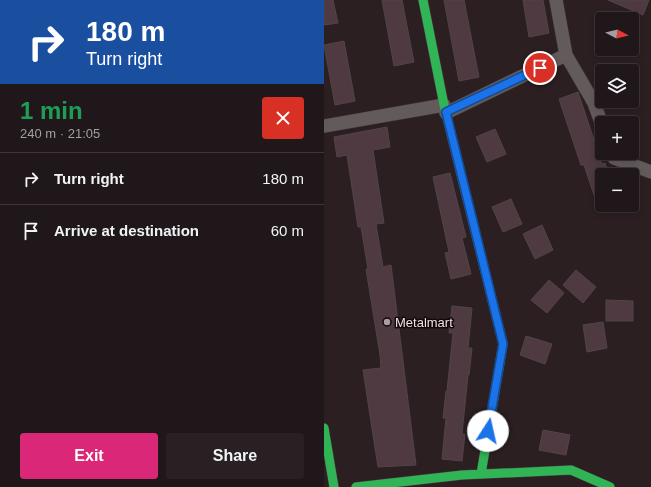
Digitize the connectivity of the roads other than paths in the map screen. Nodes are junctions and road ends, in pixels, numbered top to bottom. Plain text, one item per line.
1 (423, 0) edge
2 (556, 0) edge
3 (566, 55) junction
4 (445, 109) junction
5 (599, 116) edge
6 (324, 126) edge
7 (619, 160) edge
8 (651, 172) edge
9 (324, 428) edge
10 (325, 448) edge
11 (481, 474) junction
12 (334, 487) edge
13 (356, 487) edge
14 (610, 487) edge

1 - 4 street
2 - 3 street
3 - 4 street
3 - 5 street
4 - 6 street
4 - 11 street
7 - 8 street
9 - 10 street
10 - 12 street
11 - 13 street
11 - 14 street

